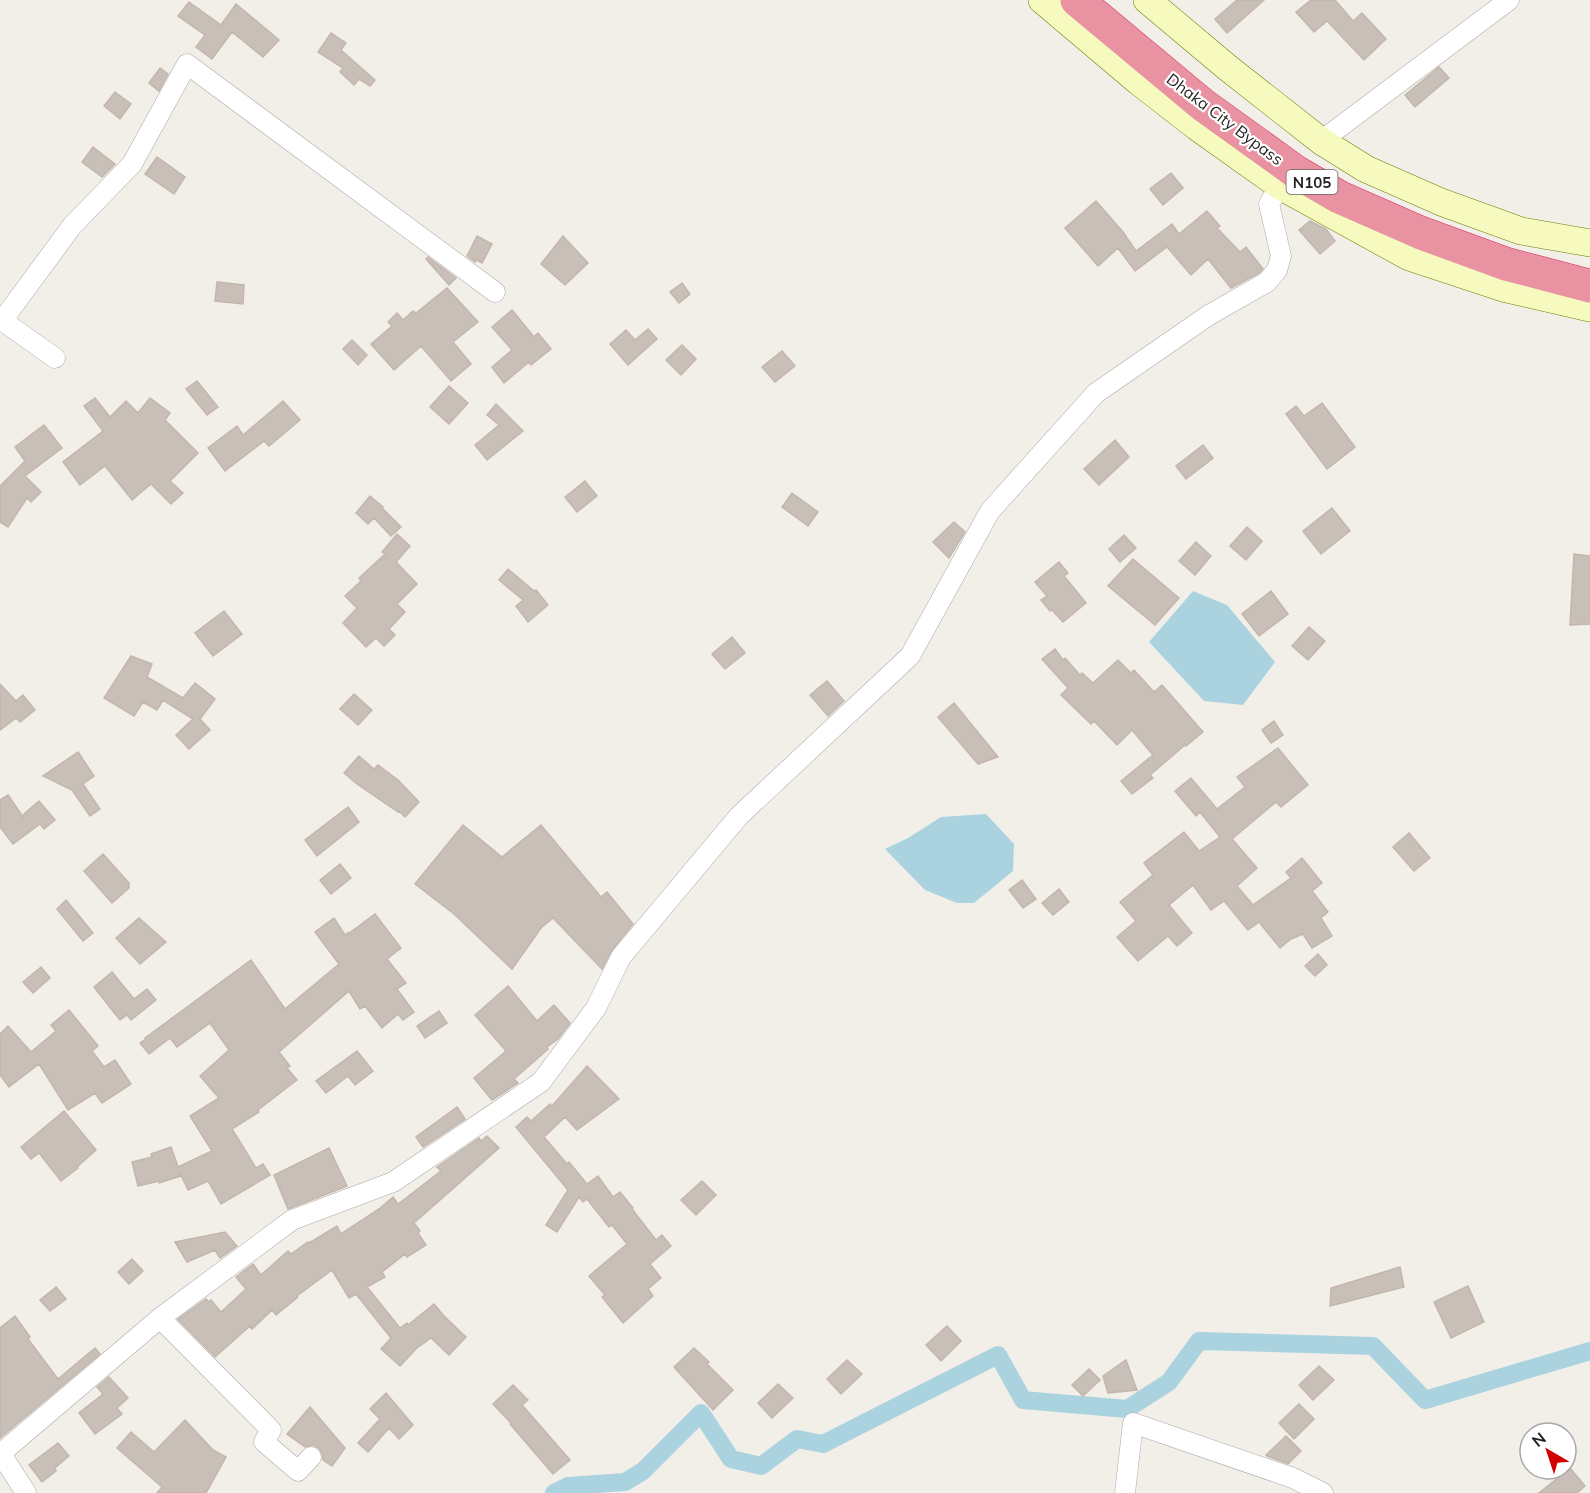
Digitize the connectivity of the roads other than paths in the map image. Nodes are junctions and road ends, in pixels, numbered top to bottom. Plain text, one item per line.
1 (1042, 0) edge
2 (1077, 0) edge
3 (1111, 0) edge
4 (1147, 0) edge
5 (1509, 0) edge
6 (1321, 141) junction
7 (1280, 186) junction
8 (1590, 243) edge
9 (1590, 264) edge
10 (1590, 286) edge
11 (495, 292) dead end
12 (1590, 308) edge
13 (1, 320) edge
14 (55, 358) dead end
15 (160, 1318) junction
16 (1, 1454) edge
17 (312, 1457) dead end
18 (26, 1493) edge
19 (1125, 1493) edge
20 (1323, 1493) edge

1 - 7 main road
2 - 10 highway, Dhaka City Bypass / N105
3 - 9 highway, Dhaka City Bypass / N105
4 - 6 main road
5 - 6 street
6 - 8 main road
7 - 12 main road
7 - 15 street
11 - 13 street
13 - 14 street
15 - 16 street
15 - 17 street
16 - 18 street
19 - 20 street

